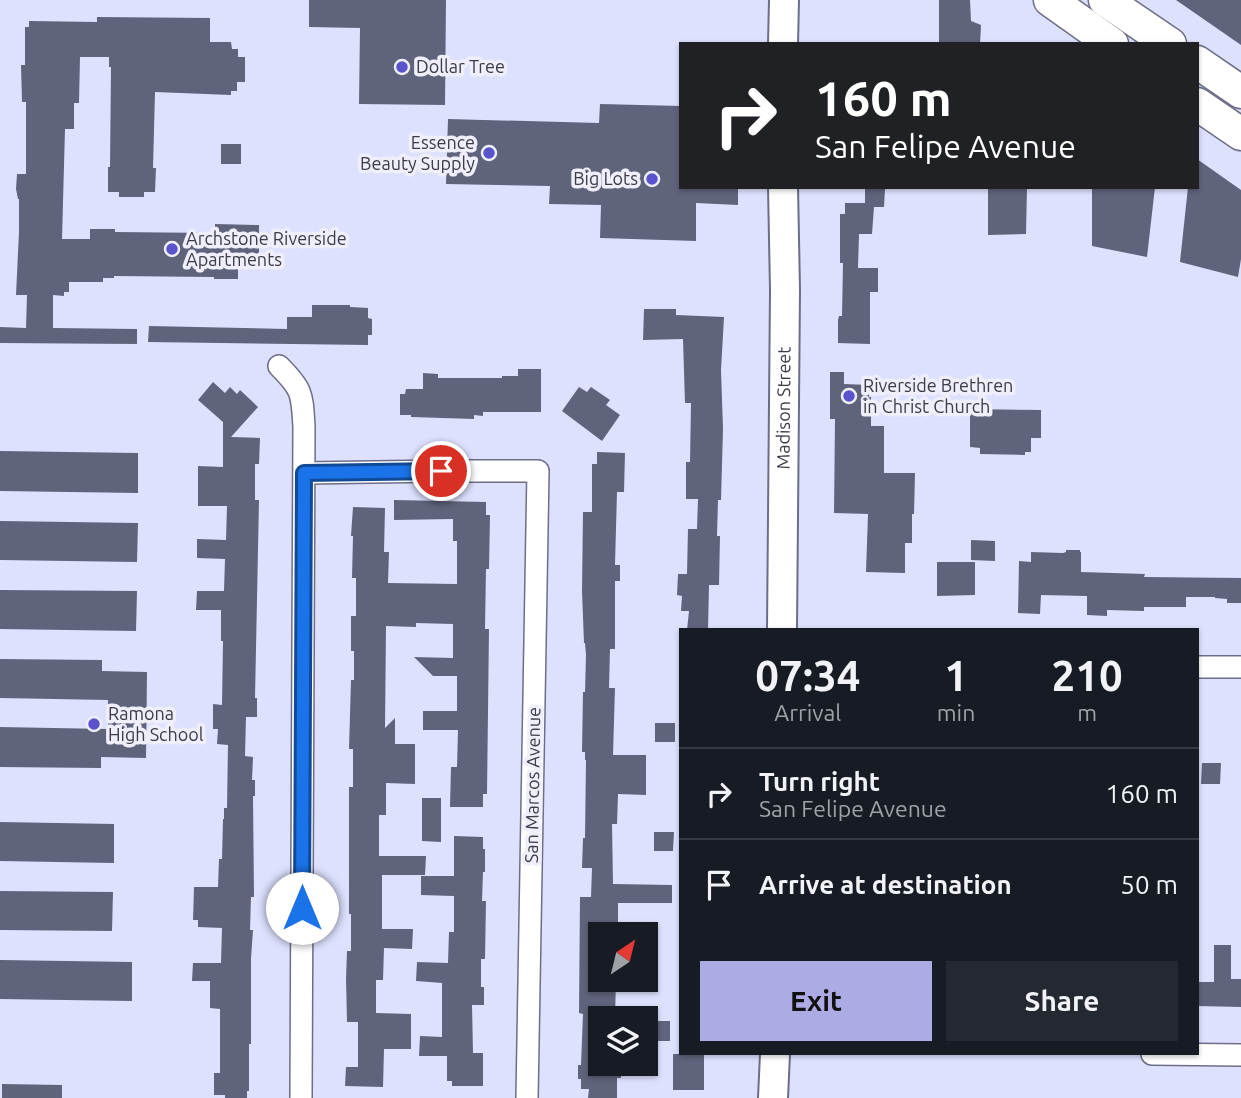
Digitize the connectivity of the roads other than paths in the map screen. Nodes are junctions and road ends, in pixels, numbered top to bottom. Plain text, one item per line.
1 (783, 0) edge
2 (1050, 0) edge
3 (1105, 0) edge
4 (783, 42) edge
5 (1109, 42) edge
6 (1167, 42) edge
7 (1199, 63) edge
8 (1241, 92) edge
9 (1199, 105) edge
10 (1241, 134) edge
11 (783, 189) edge
12 (279, 366) dead end
13 (304, 473) junction
14 (782, 628) edge
15 (1199, 667) edge
16 (1241, 667) edge
17 (775, 1055) edge
18 (1199, 1055) edge
19 (1241, 1055) edge
20 (302, 1098) edge
21 (527, 1098) edge
22 (773, 1098) edge

1 - 4 main road
2 - 5 main road
3 - 6 main road
7 - 8 main road
9 - 10 main road
11 - 14 main road, Madison Street
12 - 13 street
13 - 20 street
13 - 21 street, San Marcos Avenue
15 - 16 street
17 - 22 main road
18 - 19 street

